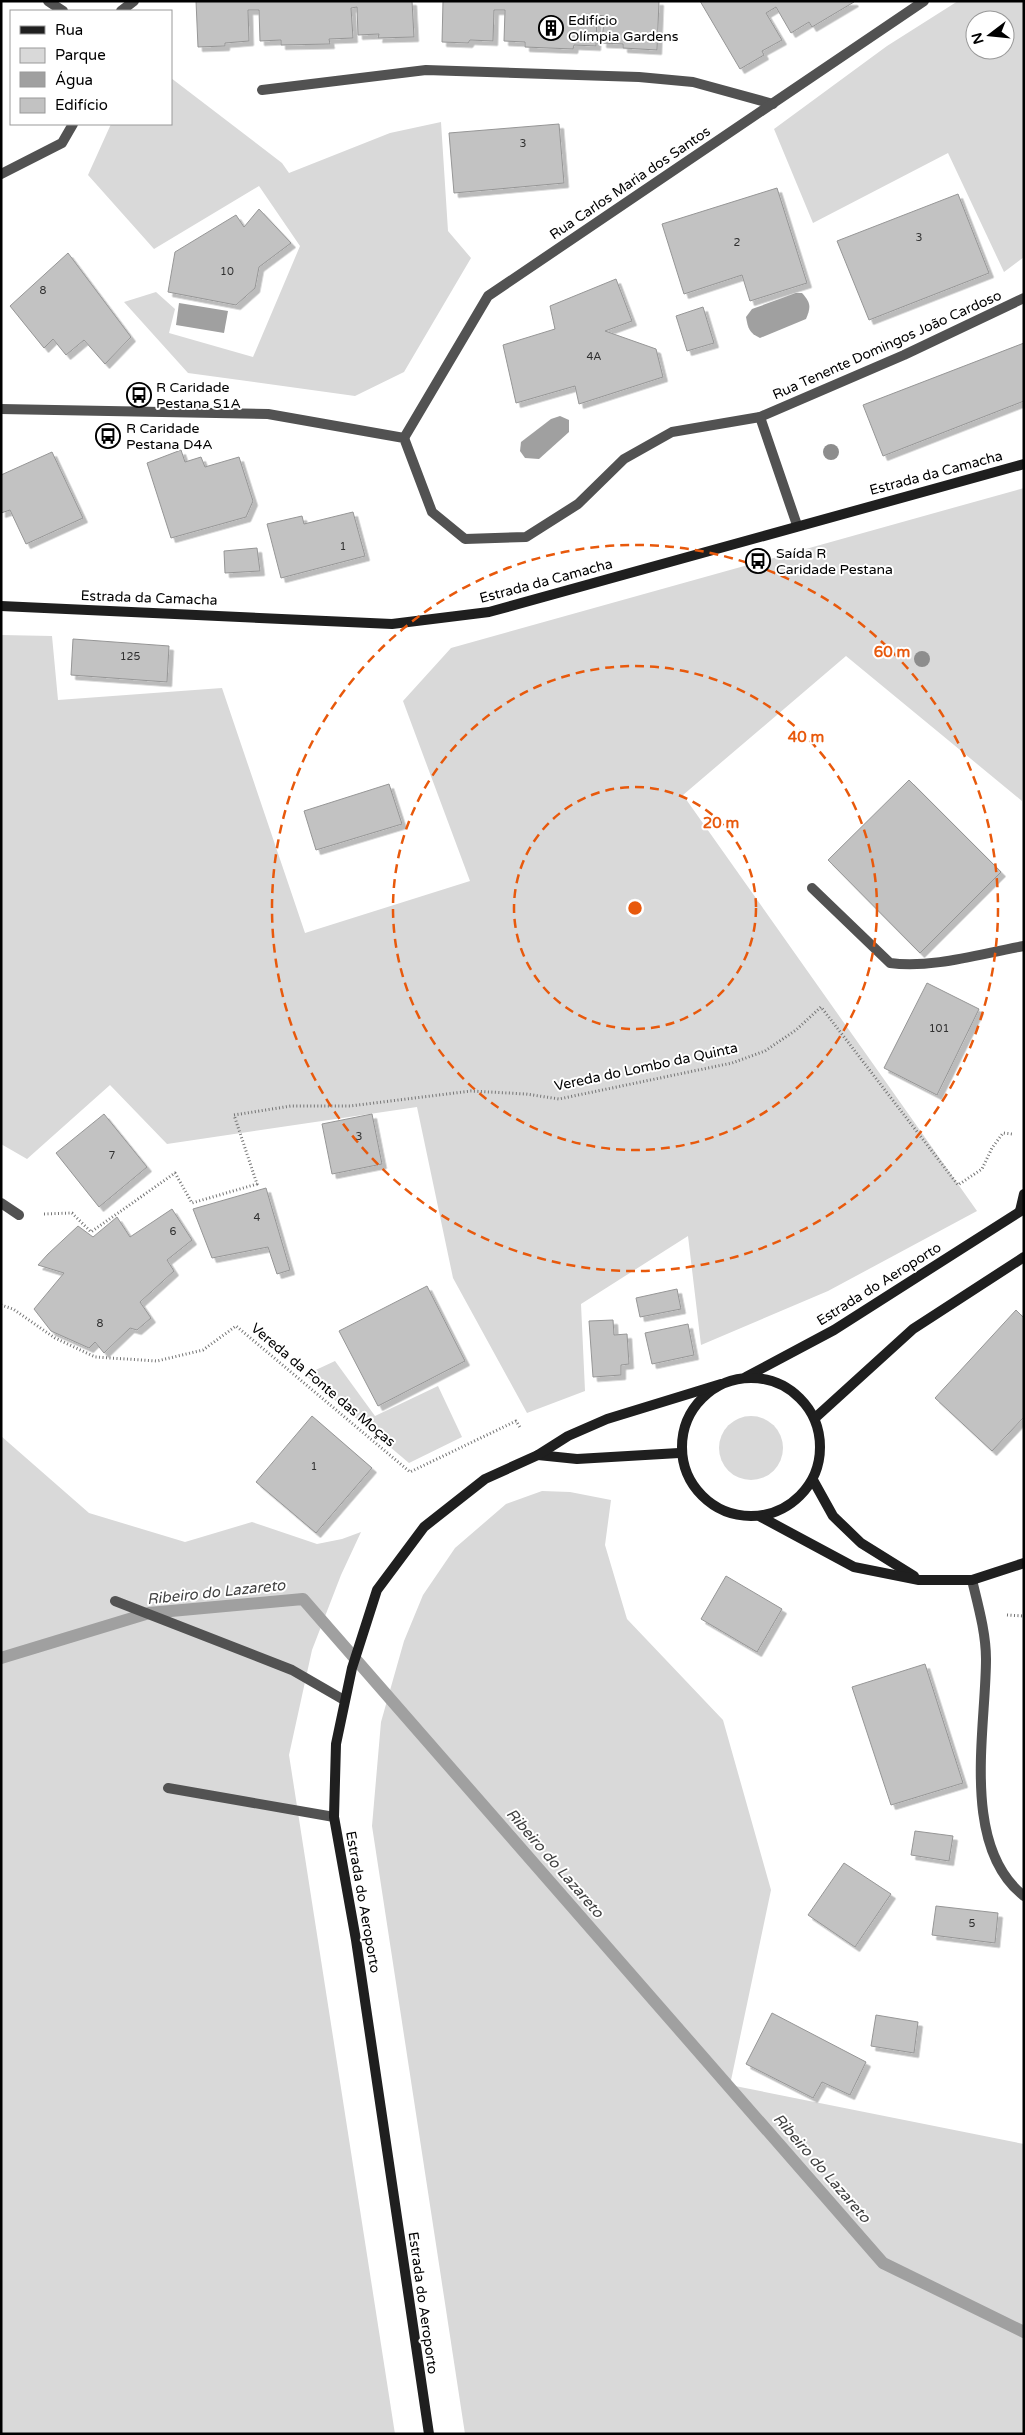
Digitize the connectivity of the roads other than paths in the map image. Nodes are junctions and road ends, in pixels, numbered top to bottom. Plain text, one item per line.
1 (48, 1) edge
2 (134, 1) edge
3 (924, 1) edge
4 (62, 10) edge
5 (122, 10) edge
6 (262, 90) dead end
7 (773, 104) junction
8 (73, 125) edge
9 (1, 174) edge
10 (1024, 298) edge
11 (1, 408) edge
12 (760, 416) junction
13 (404, 438) junction
14 (1024, 464) edge
15 (796, 525) junction
16 (1, 606) edge
17 (812, 888) dead end
18 (1024, 946) edge
19 (1024, 1194) edge
20 (1, 1203) edge
21 (1022, 1210) edge
22 (18, 1215) road end
23 (1024, 1257) edge
24 (745, 1378) junction
25 (721, 1384) junction
26 (815, 1418) junction
27 (679, 1453) junction
28 (538, 1455) junction
29 (813, 1480) junction
30 (761, 1517) junction
31 (1024, 1562) edge
32 (919, 1580) junction
33 (972, 1580) junction
34 (115, 1601) dead end
35 (344, 1700) junction
36 (168, 1788) dead end
37 (334, 1817) junction
38 (1024, 1896) edge
39 (429, 2434) edge

1 - 4 street
2 - 5 street
3 - 7 street, Rua Carlos Maria dos Santos
6 - 7 street
7 - 13 street, Rua Carlos Maria dos Santos
8 - 9 street
10 - 12 street, Rua Tenente Domingos João Cardoso
11 - 13 street
12 - 13 street, Rua Tenente Domingos João Cardoso
12 - 15 street
14 - 15 main road, Estrada da Camacha
15 - 16 main road, Estrada da Camacha
17 - 18 street
19 - 21 main road
20 - 22 street
21 - 24 main road, Estrada do Aeroporto
23 - 26 main road
24 - 25 main road
24 - 26 main road
25 - 27 main road
25 - 28 main road, Estrada do Aeroporto
26 - 29 main road
27 - 28 main road
27 - 30 main road
28 - 35 main road, Estrada do Aeroporto
29 - 30 main road
29 - 32 main road
30 - 32 main road
31 - 33 main road
32 - 33 main road
33 - 38 street
34 - 35 street
35 - 37 main road, Estrada do Aeroporto
36 - 37 street
37 - 39 main road, Estrada do Aeroporto

